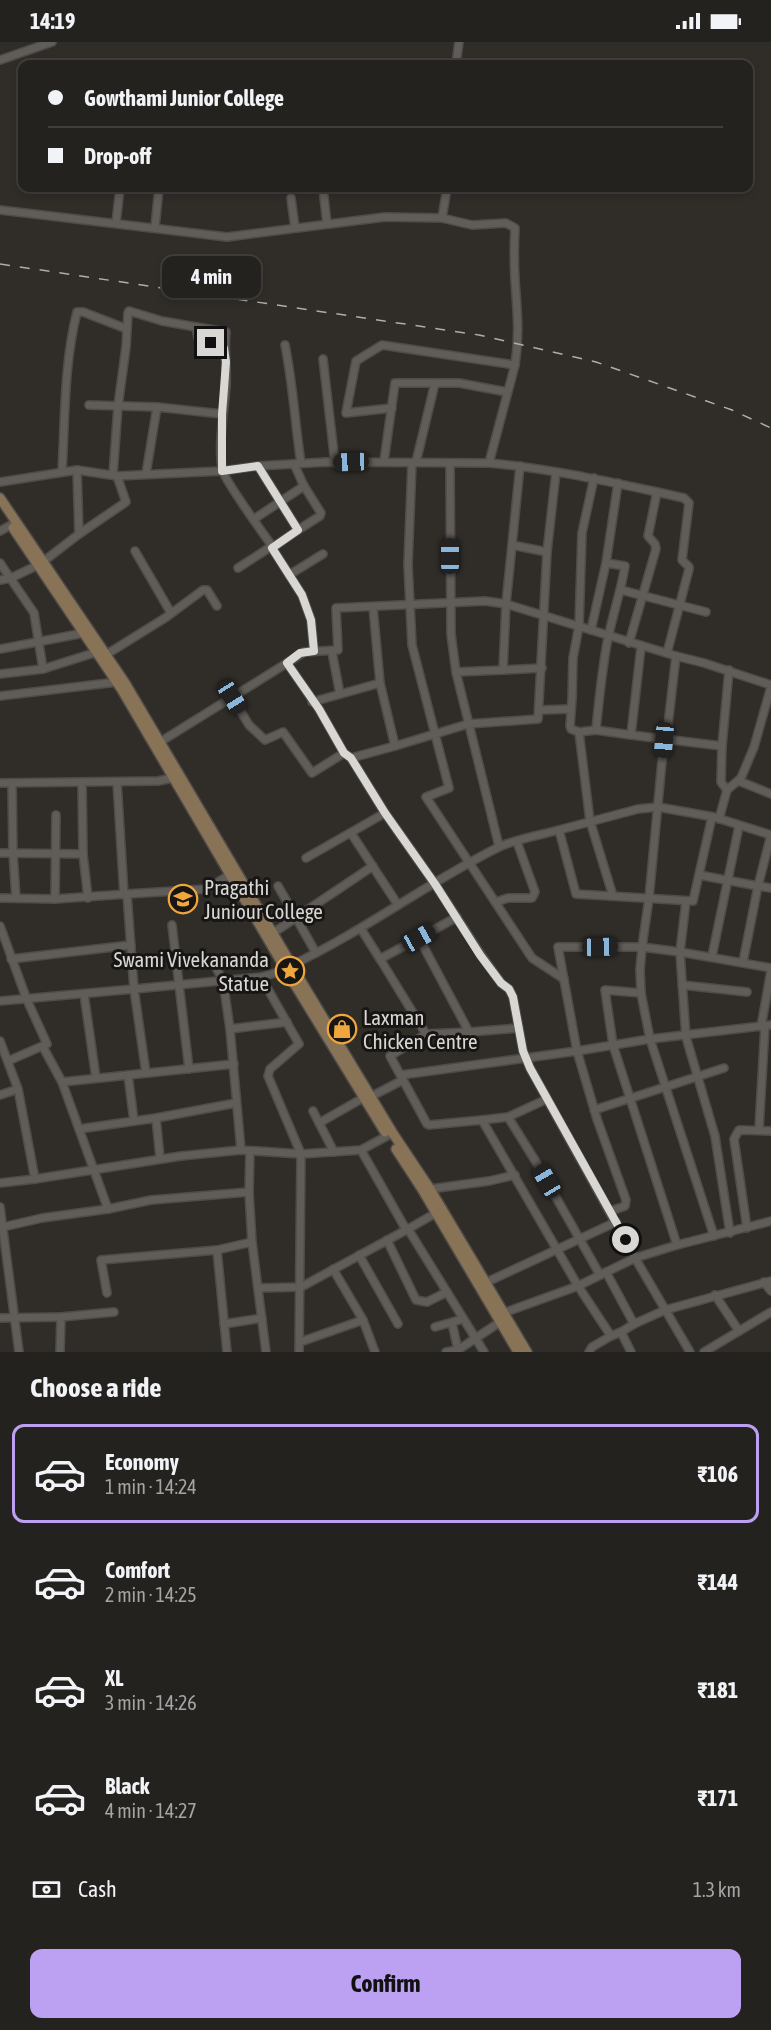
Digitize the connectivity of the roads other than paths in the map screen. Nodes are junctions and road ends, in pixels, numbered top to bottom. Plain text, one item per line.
1 (52, 42) edge
2 (459, 42) edge
3 (0, 60) edge
4 (457, 60) edge
5 (120, 192) edge
6 (159, 192) edge
7 (323, 192) edge
8 (446, 192) edge
9 (291, 198) dead end
10 (0, 210) edge
11 (442, 218) junction
12 (116, 223) junction
13 (327, 224) junction
14 (155, 227) junction
15 (295, 228) junction
16 (196, 327) junction
17 (127, 329) junction
18 (285, 345) dead end
19 (224, 348) junction
20 (323, 359) dead end
21 (515, 364) junction
22 (435, 383) junction
23 (507, 392) junction
24 (89, 405) dead end
25 (118, 406) junction
26 (157, 407) junction
27 (392, 408) junction
28 (222, 414) junction
29 (384, 461) junction
30 (335, 463) junction
31 (414, 463) junction
32 (489, 463) junction
33 (297, 464) junction
34 (450, 464) junction
35 (258, 466) junction
36 (520, 466) junction
37 (77, 470) junction
38 (222, 471) junction
39 (62, 472) junction
40 (556, 472) junction
41 (146, 474) junction
42 (115, 475) junction
43 (594, 478) junction
44 (0, 482) edge
45 (618, 483) junction
46 (304, 486) junction
47 (657, 492) junction
48 (0, 498) edge
49 (280, 501) junction
50 (0, 509) edge
51 (254, 519) junction
52 (10, 525) junction
53 (298, 530) junction
54 (0, 531) edge
55 (79, 534) junction
56 (512, 545) junction
57 (135, 551) dead end
58 (547, 552) junction
59 (323, 554) dead end
60 (606, 562) junction
61 (0, 563) edge
62 (41, 563) junction
63 (238, 568) dead end
64 (289, 575) junction
65 (11, 578) junction
66 (0, 580) edge
67 (621, 590) junction
68 (644, 596) junction
69 (450, 602) junction
70 (410, 604) junction
71 (506, 604) junction
72 (680, 605) junction
73 (216, 606) dead end
74 (373, 608) junction
75 (706, 612) dead end
76 (171, 613) junction
77 (543, 615) junction
78 (579, 626) junction
79 (591, 630) junction
80 (84, 633) junction
81 (608, 635) junction
82 (39, 641) junction
83 (629, 643) junction
84 (641, 647) junction
85 (0, 649) edge
86 (314, 651) junction
87 (332, 652) junction
88 (102, 653) junction
89 (667, 654) junction
90 (676, 656) junction
91 (287, 663) junction
92 (542, 668) junction
93 (43, 669) junction
94 (503, 670) junction
95 (729, 670) junction
96 (456, 672) junction
97 (0, 674) edge
98 (117, 682) junction
99 (380, 683) junction
100 (767, 684) edge
101 (340, 694) junction
102 (0, 696) edge
103 (232, 697) junction
104 (312, 702) junction
105 (572, 709) junction
106 (540, 710) junction
107 (468, 724) junction
108 (596, 730) junction
109 (579, 732) junction
110 (435, 734) junction
111 (631, 735) junction
112 (664, 740) junction
113 (160, 742) junction
114 (395, 746) junction
115 (722, 746) junction
116 (347, 755) junction
117 (173, 778) junction
118 (739, 781) junction
119 (117, 782) junction
120 (0, 783) edge
121 (12, 783) junction
122 (82, 783) junction
123 (725, 788) junction
124 (771, 794) edge
125 (658, 807) junction
126 (385, 813) junction
127 (56, 815) dead end
128 (715, 818) junction
129 (590, 821) junction
130 (739, 826) junction
131 (559, 830) junction
132 (351, 833) junction
133 (516, 842) junction
134 (499, 846) junction
135 (13, 853) junction
136 (0, 854) edge
137 (56, 854) junction
138 (83, 854) junction
139 (306, 858) dead end
140 (470, 863) junction
141 (373, 866) junction
142 (231, 874) junction
143 (699, 875) junction
144 (727, 882) junction
145 (435, 884) junction
146 (279, 886) dead end
147 (758, 886) junction
148 (771, 888) edge
149 (126, 894) junction
150 (613, 896) junction
151 (0, 898) edge
152 (16, 898) junction
153 (88, 898) junction
154 (649, 898) junction
155 (55, 899) junction
156 (686, 900) junction
157 (496, 902) junction
158 (398, 905) junction
159 (457, 917) junction
160 (297, 918) junction
161 (172, 925) dead end
162 (0, 926) edge
163 (361, 929) junction
164 (273, 933) junction
165 (419, 938) junction
166 (131, 945) junction
167 (642, 946) junction
168 (680, 952) junction
169 (316, 953) junction
170 (712, 957) junction
171 (10, 959) junction
172 (380, 959) junction
173 (212, 960) dead end
174 (742, 962) junction
175 (289, 967) junction
176 (771, 969) edge
177 (261, 977) junction
178 (564, 979) junction
179 (223, 981) junction
180 (180, 984) junction
181 (682, 985) junction
182 (134, 989) junction
183 (747, 992) dead end
184 (641, 993) junction
185 (84, 994) junction
186 (27, 1000) junction
187 (0, 1001) edge
188 (287, 1022) junction
189 (765, 1026) edge
190 (519, 1028) junction
191 (230, 1029) junction
192 (469, 1032) junction
193 (426, 1034) junction
194 (686, 1037) junction
195 (650, 1040) junction
196 (1, 1045) edge
197 (614, 1045) junction
198 (43, 1047) junction
199 (577, 1051) junction
200 (526, 1058) junction
201 (8, 1061) junction
202 (234, 1064) junction
203 (724, 1068) dead end
204 (189, 1069) junction
205 (146, 1073) junction
206 (128, 1075) junction
207 (698, 1076) junction
208 (402, 1077) junction
209 (96, 1078) junction
210 (62, 1082) junction
211 (665, 1088) junction
212 (18, 1089) junction
213 (0, 1095) edge
214 (367, 1097) junction
215 (547, 1098) junction
216 (630, 1099) junction
217 (236, 1102) junction
218 (594, 1110) junction
219 (313, 1111) dead end
220 (508, 1117) junction
221 (156, 1118) junction
222 (482, 1120) junction
223 (134, 1121) junction
224 (319, 1123) junction
225 (79, 1128) junction
226 (759, 1129) junction
227 (771, 1131) edge
228 (387, 1136) junction
229 (241, 1150) junction
230 (361, 1150) junction
231 (250, 1151) junction
232 (334, 1152) junction
233 (301, 1154) junction
234 (160, 1158) junction
235 (95, 1169) junction
236 (515, 1174) junction
237 (35, 1179) junction
238 (0, 1183) edge
239 (430, 1189) junction
240 (249, 1192) junction
241 (0, 1207) edge
242 (108, 1209) junction
243 (611, 1211) junction
244 (436, 1213) junction
245 (771, 1221) edge
246 (616, 1222) junction
247 (2, 1224) edge
248 (747, 1228) junction
249 (408, 1229) junction
250 (730, 1233) junction
251 (714, 1236) junction
252 (579, 1238) junction
253 (387, 1240) junction
254 (252, 1242) junction
255 (677, 1245) junction
256 (556, 1249) junction
257 (217, 1250) junction
258 (358, 1255) junction
259 (635, 1258) junction
260 (3, 1259) edge
261 (333, 1269) junction
262 (603, 1273) junction
263 (487, 1282) junction
264 (768, 1282) edge
265 (578, 1286) junction
266 (301, 1287) junction
267 (259, 1288) junction
268 (771, 1291) edge
269 (447, 1292) junction
270 (107, 1293) dead end
271 (715, 1295) junction
272 (665, 1310) junction
273 (114, 1312) dead end
274 (771, 1312) edge
275 (61, 1317) junction
276 (0, 1318) edge
277 (14, 1318) junction
278 (262, 1318) junction
279 (501, 1318) junction
280 (463, 1319) junction
281 (363, 1320) junction
282 (452, 1323) junction
283 (224, 1324) junction
284 (399, 1324) dead end
285 (634, 1324) junction
286 (435, 1327) dead end
287 (739, 1331) junction
288 (621, 1332) junction
289 (611, 1336) junction
290 (476, 1339) junction
291 (300, 1342) junction
292 (458, 1351) edge
293 (19, 1352) edge
294 (60, 1352) edge
295 (224, 1352) edge
296 (266, 1352) edge
297 (299, 1352) edge
298 (375, 1352) edge
299 (446, 1352) edge
300 (484, 1352) edge
301 (518, 1352) edge
302 (526, 1352) edge
303 (589, 1352) edge
304 (631, 1352) edge
305 (690, 1352) edge
306 (704, 1352) edge

1 - 3 street
2 - 4 street
5 - 12 street
6 - 14 street
7 - 13 street
8 - 11 street
9 - 15 street
10 - 12 street
11 - 13 street
11 - 21 street
12 - 14 street
13 - 15 street
14 - 15 street
16 - 17 street
16 - 19 street
16 - 19 street
17 - 25 street
17 - 39 street
18 - 33 street
19 - 28 street
20 - 30 street
21 - 23 street
21 - 27 street
22 - 23 street
22 - 27 street
22 - 31 street
23 - 32 street
24 - 25 street
25 - 26 street
25 - 42 street
26 - 28 street
26 - 41 street
27 - 29 street
28 - 38 street
29 - 30 street
29 - 31 street
30 - 33 street
31 - 34 street
31 - 70 street
32 - 34 street
32 - 36 street
33 - 35 street
33 - 46 street
34 - 69 street
35 - 38 street
35 - 49 street
36 - 40 street
36 - 56 street
37 - 39 street
37 - 42 street
37 - 55 street
38 - 41 street
38 - 51 street
39 - 44 street
40 - 43 street
40 - 58 street
41 - 42 street
42 - 55 street
43 - 45 street
43 - 78 street
45 - 47 street
45 - 60 street
46 - 49 street
46 - 53 street
47 - 68 street
47 - 72 street
48 - 62 main road
49 - 51 street
49 - 53 street
50 - 52 main road
51 - 63 street
52 - 54 street
52 - 62 main road
53 - 64 street
55 - 62 street
56 - 58 street
56 - 71 street
57 - 76 street
58 - 77 street
59 - 64 street
60 - 67 street
60 - 79 street
61 - 65 street
62 - 65 street
62 - 80 main road
62 - 88 main road
64 - 86 street
65 - 66 street
65 - 82 street
67 - 68 street
67 - 81 street
68 - 72 street
68 - 83 street
69 - 70 street
69 - 71 street
69 - 96 street
70 - 74 street
70 - 110 street
71 - 77 street
71 - 94 street
72 - 75 street
72 - 89 street
73 - 76 street
74 - 87 street
74 - 99 street
76 - 88 street
77 - 78 street
77 - 92 street
78 - 79 street
78 - 105 street
79 - 81 street
80 - 82 street
80 - 88 main road
81 - 83 street
81 - 108 street
82 - 85 street
82 - 93 street
83 - 84 street
84 - 89 street
84 - 111 street
86 - 87 street
86 - 91 street
87 - 101 street
88 - 93 street
88 - 98 main road
88 - 113 main road
89 - 90 street
90 - 95 street
90 - 112 street
91 - 103 street
91 - 104 street
92 - 94 street
92 - 106 street
93 - 97 street
94 - 96 street
95 - 100 street
95 - 115 street
96 - 107 street
98 - 102 street
98 - 117 main road
99 - 101 street
99 - 114 street
100 - 118 street
101 - 104 street
103 - 113 street
103 - 116 street
104 - 116 street
105 - 106 street
105 - 109 street
106 - 107 street
107 - 110 street
107 - 134 street
108 - 109 street
108 - 111 street
109 - 129 street
110 - 114 street
110 - 140 street
111 - 112 street
112 - 115 street
112 - 125 street
113 - 164 main road
114 - 116 street
115 - 123 street
116 - 126 street
117 - 119 street
117 - 142 main road
118 - 123 street
118 - 124 street
119 - 122 street
119 - 149 street
120 - 121 street
121 - 122 street
121 - 135 street
122 - 138 street
123 - 128 street
125 - 128 street
125 - 129 street
125 - 154 street
126 - 132 street
126 - 145 street
127 - 137 street
128 - 130 street
128 - 143 street
129 - 131 street
129 - 150 street
130 - 144 street
130 - 147 street
131 - 133 street
131 - 150 street
132 - 139 street
132 - 141 street
133 - 134 street
133 - 157 street
134 - 140 street
135 - 136 street
135 - 137 street
135 - 152 street
137 - 138 street
137 - 155 street
138 - 153 street
140 - 145 street
140 - 157 street
141 - 158 street
141 - 160 street
142 - 149 street
142 - 175 main road
143 - 144 street
143 - 156 street
144 - 147 street
144 - 170 street
145 - 158 street
145 - 159 street
146 - 160 street
147 - 148 street
147 - 174 street
149 - 153 street
149 - 166 street
150 - 154 street
151 - 152 street
152 - 155 street
153 - 155 street
154 - 156 street
154 - 167 street
156 - 168 street
157 - 178 street
158 - 163 street
159 - 165 street
159 - 190 street
160 - 164 street
160 - 169 street
161 - 180 street
162 - 171 street
163 - 169 street
163 - 172 street
164 - 175 main road
165 - 172 street
165 - 192 street
166 - 171 street
166 - 182 street
167 - 168 street
167 - 178 street
167 - 184 street
168 - 170 street
168 - 181 street
169 - 175 street
170 - 174 street
171 - 186 street
172 - 193 street
173 - 179 street
174 - 176 street
175 - 177 street
175 - 214 main road
176 - 189 street
177 - 179 street
177 - 188 street
178 - 199 street
179 - 180 street
179 - 191 street
180 - 182 street
180 - 204 street
181 - 183 street
181 - 194 street
182 - 185 street
182 - 205 street
184 - 195 street
184 - 197 street
185 - 186 street
185 - 209 street
186 - 187 street
186 - 198 street
188 - 191 street
188 - 233 street
189 - 194 street
189 - 226 street
190 - 192 street
190 - 200 street
191 - 202 street
192 - 193 street
193 - 208 street
194 - 195 street
194 - 207 street
195 - 197 street
195 - 211 street
196 - 201 street
197 - 199 street
197 - 216 street
198 - 201 street
198 - 210 street
199 - 200 street
199 - 218 street
200 - 208 street
200 - 215 street
201 - 212 street
202 - 204 street
202 - 217 street
203 - 207 street
204 - 205 street
205 - 206 street
206 - 209 street
206 - 223 street
207 - 211 street
207 - 250 street
208 - 214 street
208 - 222 street
209 - 210 street
210 - 225 street
211 - 216 street
211 - 251 street
212 - 213 street
212 - 237 street
214 - 224 street
214 - 228 main road
214 - 239 main road
215 - 220 street
215 - 243 street
216 - 218 street
216 - 255 street
217 - 221 street
217 - 229 street
218 - 243 street
219 - 224 street
220 - 222 street
220 - 252 street
221 - 223 street
221 - 234 street
222 - 236 street
223 - 225 street
224 - 232 street
225 - 235 street
226 - 227 street
226 - 248 street
228 - 230 street
228 - 244 main road
229 - 231 street
229 - 234 street
230 - 232 street
230 - 249 street
231 - 233 street
231 - 240 street
232 - 233 street
233 - 266 street
234 - 235 street
235 - 237 street
235 - 242 street
236 - 239 street
236 - 256 street
237 - 238 street
239 - 263 main road
240 - 242 street
240 - 254 street
241 - 247 street
242 - 247 street
243 - 246 street
244 - 249 street
244 - 279 main road
245 - 248 street
246 - 252 street
246 - 259 street
247 - 260 street
248 - 250 street
249 - 253 street
249 - 269 street
250 - 251 street
251 - 255 street
252 - 256 street
252 - 262 street
253 - 258 street
253 - 269 street
254 - 257 street
254 - 267 street
255 - 259 street
256 - 263 street
256 - 265 street
257 - 270 street
257 - 283 street
258 - 261 street
258 - 284 street
259 - 262 street
259 - 272 street
260 - 277 street
261 - 266 street
261 - 281 street
262 - 265 street
262 - 285 street
263 - 279 main road
264 - 268 street
264 - 271 street
265 - 279 street
265 - 289 street
266 - 267 street
266 - 291 street
267 - 278 street
269 - 280 street
271 - 272 street
271 - 287 street
272 - 285 street
272 - 305 street
273 - 275 street
274 - 287 street
275 - 277 street
275 - 294 street
276 - 277 street
277 - 293 street
278 - 283 street
278 - 296 street
279 - 290 street
279 - 301 main road
279 - 302 main road
280 - 282 street
280 - 290 street
281 - 291 street
281 - 298 street
282 - 286 street
282 - 292 street
283 - 295 street
285 - 288 street
287 - 306 street
288 - 289 street
288 - 304 street
289 - 303 street
290 - 292 street
290 - 300 street
291 - 297 street
292 - 299 street

